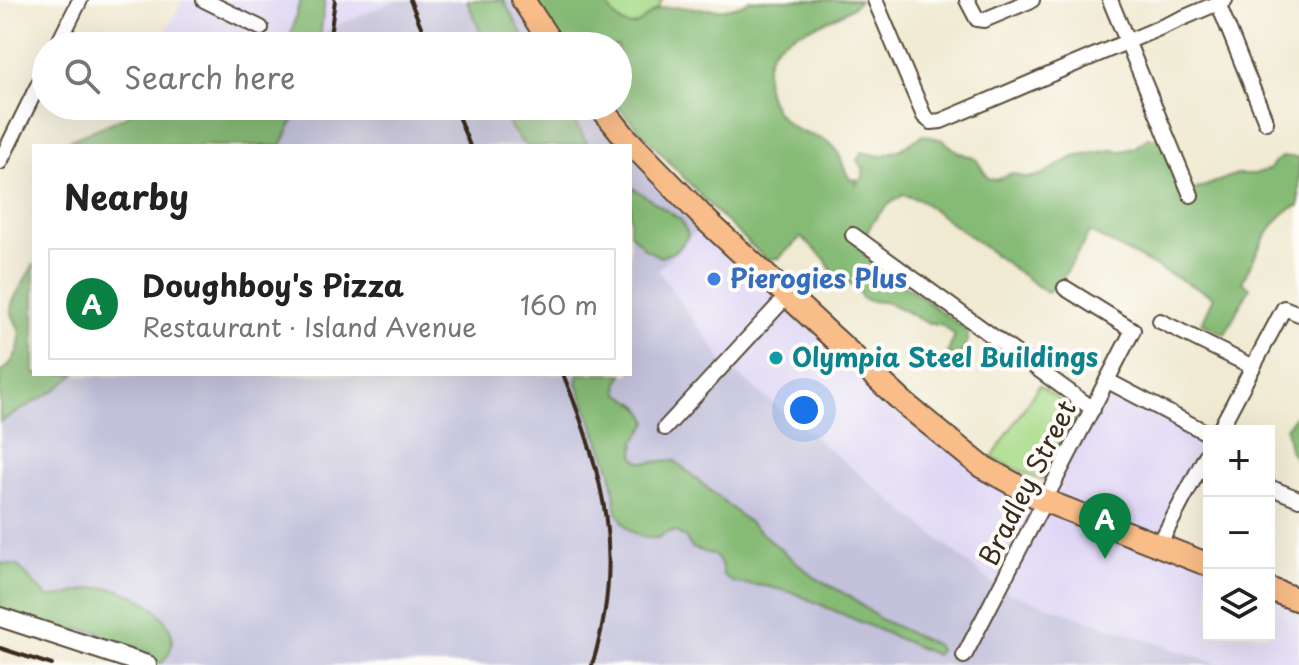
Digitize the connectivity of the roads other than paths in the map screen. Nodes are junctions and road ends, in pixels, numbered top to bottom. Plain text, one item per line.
1 (80, 0) edge
2 (204, 0) edge
3 (523, 0) edge
4 (875, 0) edge
5 (1032, 0) edge
6 (1110, 0) edge
7 (1222, 1) edge
8 (970, 7) edge
9 (261, 28) dead end
10 (64, 32) edge
11 (544, 32) edge
12 (1127, 42) junction
13 (32, 97) edge
14 (611, 120) edge
15 (1266, 122) dead end
16 (632, 144) edge
17 (632, 144) edge
18 (0, 162) edge
19 (1191, 195) dead end
20 (853, 235) dead end
21 (1065, 288) dead end
22 (787, 296) junction
23 (1299, 314) edge
24 (1160, 321) dead end
25 (1253, 367) junction
26 (1108, 381) junction
27 (1093, 409) junction
28 (1222, 425) edge
29 (665, 428) dead end
30 (1203, 431) edge
31 (1203, 465) edge
32 (1275, 489) edge
33 (1299, 499) edge
34 (1043, 500) junction
35 (1159, 545) junction
36 (1203, 563) edge
37 (1275, 591) edge
38 (1299, 600) edge
39 (0, 617) edge
40 (964, 656) dead end
41 (147, 665) edge

1 - 10 street
2 - 9 street
3 - 11 main road
4 - 12 street
5 - 8 street
6 - 12 street
7 - 12 street
7 - 15 street
12 - 19 street
13 - 18 street
14 - 16 main road
17 - 22 main road
20 - 27 street
21 - 26 street, Bradley Street
22 - 29 street
22 - 34 main road
23 - 25 street
24 - 25 street
25 - 28 street
26 - 27 street, Bradley Street
26 - 30 street
27 - 34 street, Bradley Street
31 - 35 street
32 - 33 street
34 - 35 main road
34 - 40 street, Bradley Street
35 - 36 main road
37 - 38 main road
39 - 41 street

